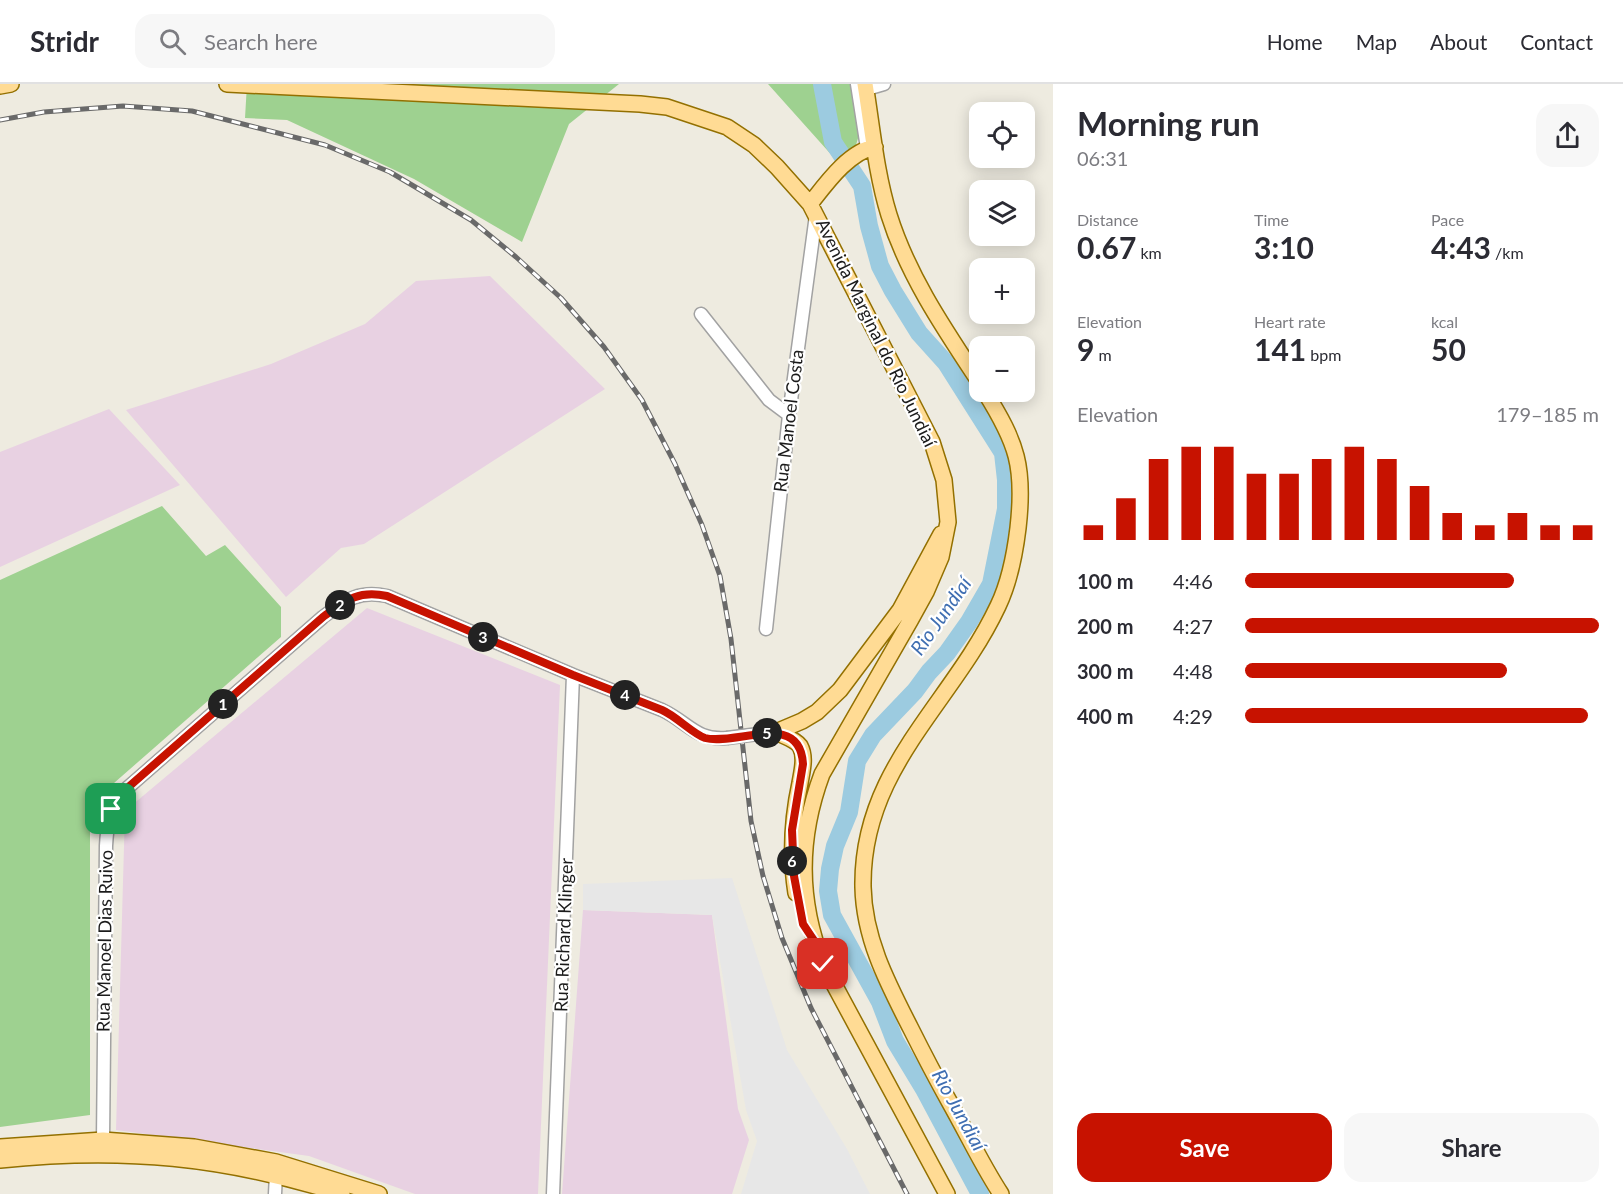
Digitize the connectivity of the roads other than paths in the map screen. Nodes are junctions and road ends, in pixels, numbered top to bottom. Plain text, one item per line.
1 (10, 84) edge
2 (227, 84) edge
3 (884, 84) edge
4 (0, 86) edge
5 (862, 87) edge
6 (867, 150) junction
7 (813, 209) junction
8 (701, 314) dead end
9 (969, 365) edge
10 (991, 402) edge
11 (789, 415) junction
12 (948, 522) junction
13 (766, 629) dead end
14 (573, 675) junction
15 (771, 733) junction
16 (815, 942) junction
17 (102, 1140) junction
18 (0, 1148) edge
19 (0, 1160) edge
20 (276, 1174) junction
21 (275, 1194) edge
22 (342, 1194) edge
23 (379, 1194) edge
24 (553, 1194) edge
25 (946, 1194) edge
26 (1001, 1194) edge

1 - 4 main road
2 - 7 main road, Avenida Marginal do Rio Jundiaí
3 - 5 street
5 - 6 main road
6 - 7 main road
6 - 9 main road
7 - 11 street, Rua Manoel Costa
7 - 12 main road, Avenida Marginal do Rio Jundiaí
8 - 11 street
10 - 26 main road
11 - 13 street, Rua Manoel Costa
12 - 15 main road
12 - 16 main road, Avenida Marginal do Rio Jundiaí
14 - 15 street, Rua Manoel Dias Ruivo, bridge
14 - 17 street, Rua Manoel Dias Ruivo
14 - 24 street, Rua Richard Klinger
15 - 16 main road
16 - 25 main road, Avenida Marginal do Rio Jundiaí
17 - 18 main road
17 - 23 main road
19 - 20 main road
20 - 21 street
20 - 22 main road

